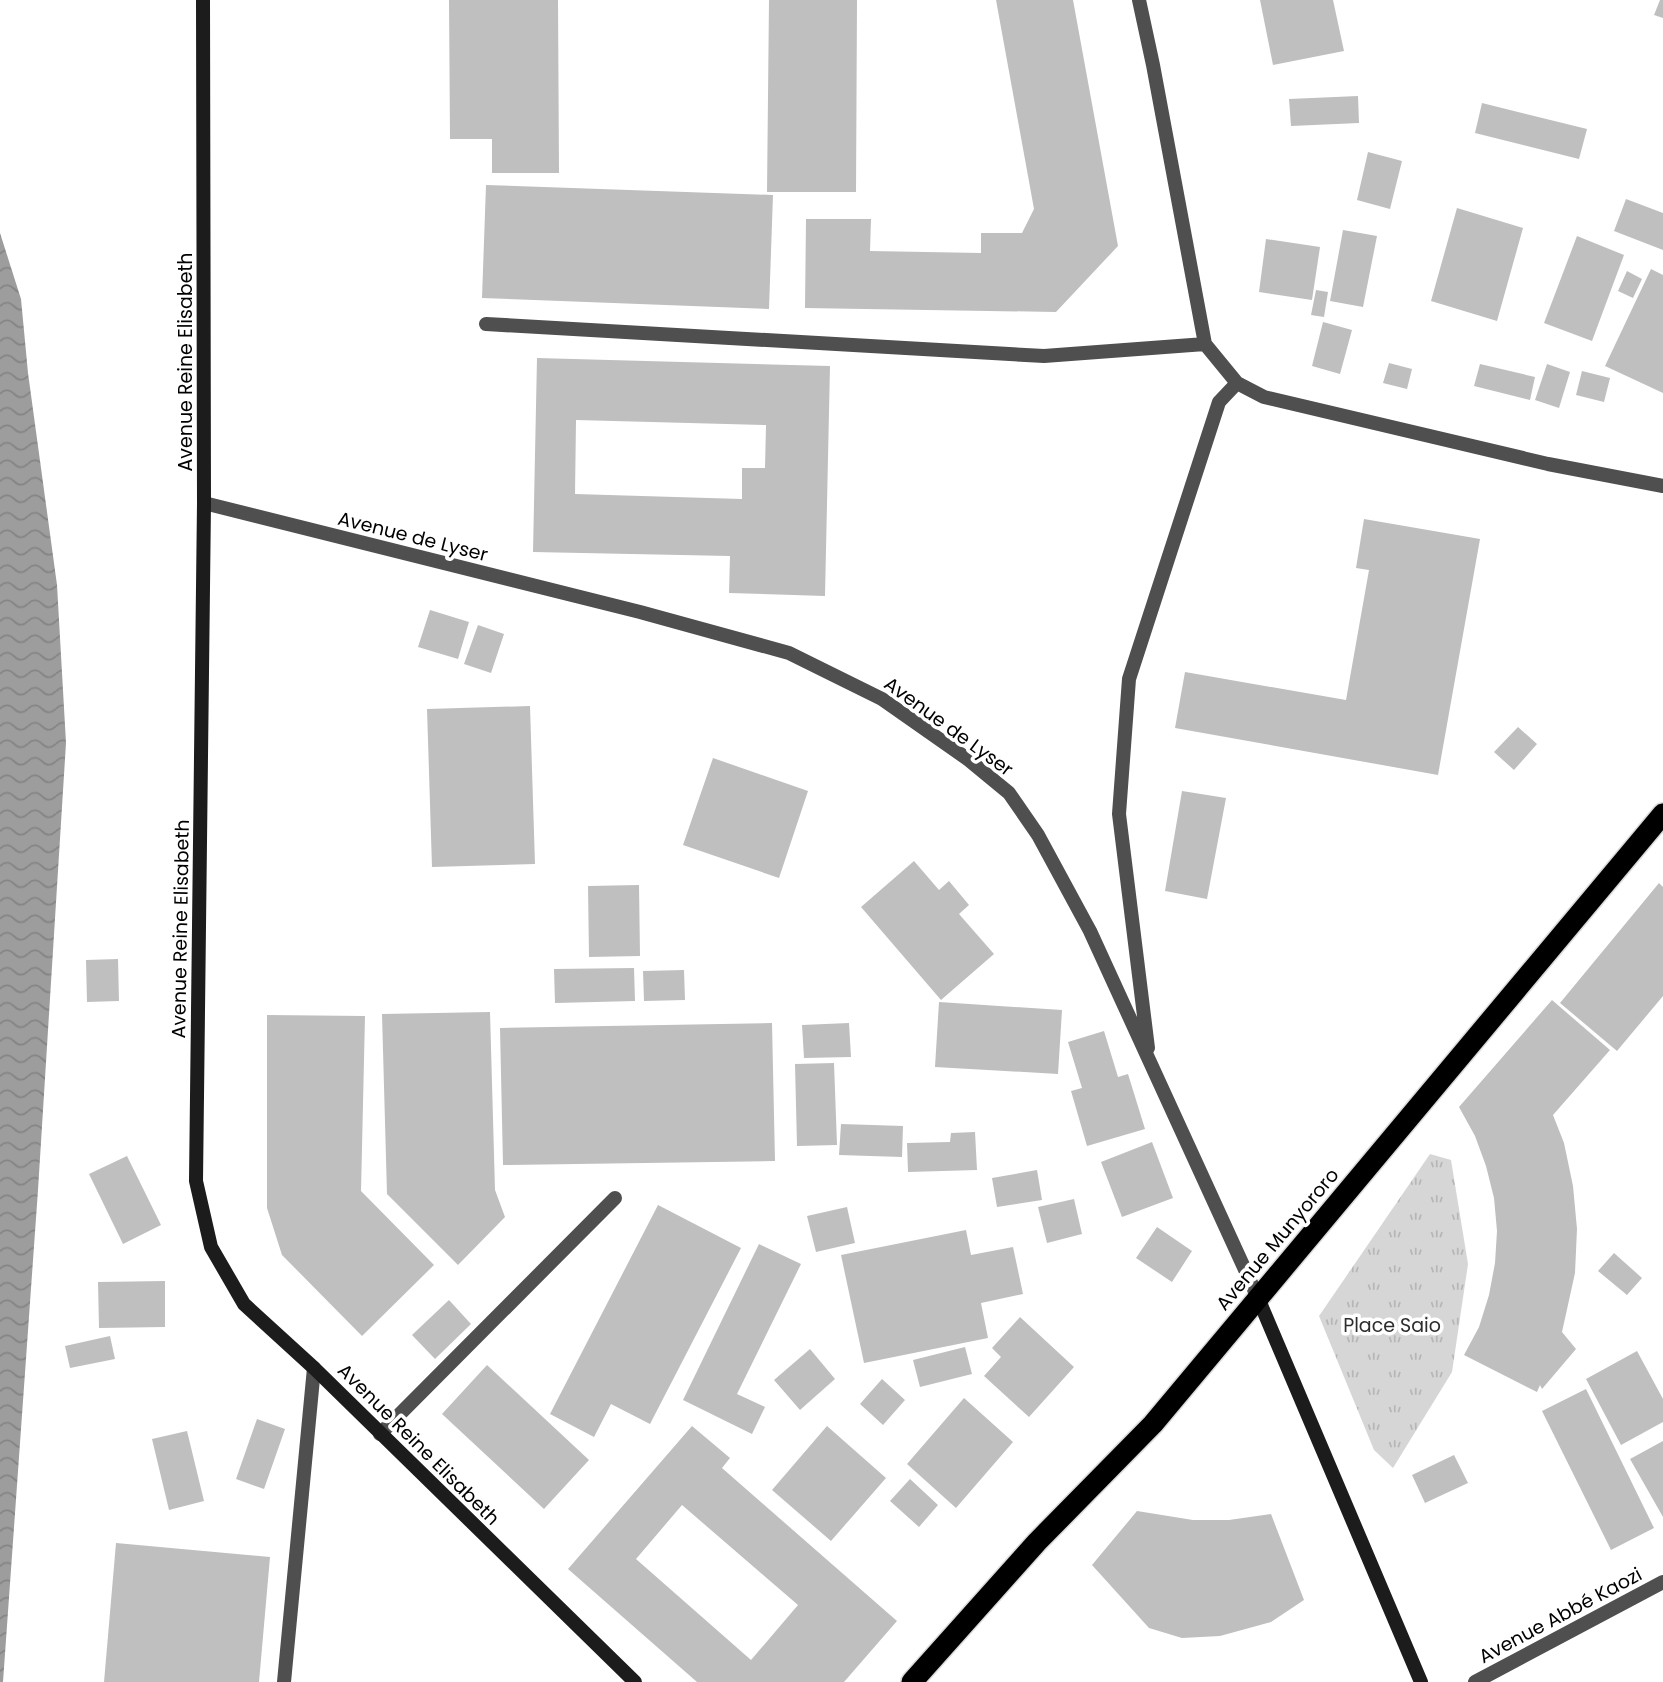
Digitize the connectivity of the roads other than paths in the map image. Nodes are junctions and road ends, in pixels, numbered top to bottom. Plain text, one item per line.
1 (203, 0) edge
2 (1139, 0) edge
3 (486, 324) dead end
4 (1205, 344) junction
5 (1237, 383) junction
6 (1663, 486) edge
7 (204, 503) junction
8 (1663, 814) edge
9 (1150, 1063) junction
10 (615, 1198) dead end
11 (1258, 1298) junction
12 (314, 1368) junction
13 (380, 1434) junction
14 (1663, 1582) edge
15 (284, 1682) edge
16 (635, 1682) edge
17 (912, 1682) edge
18 (1421, 1682) edge
19 (1475, 1682) edge

1 - 7 street, Avenue Reine Elisabeth
2 - 4 street
3 - 4 street
4 - 5 street
5 - 6 street
5 - 9 street
7 - 9 street, Avenue de Lyser
7 - 12 street, Avenue Reine Elisabeth
8 - 11 highway, Avenue Munyororo
9 - 11 street, Avenue de Lyser
10 - 13 street
11 - 17 highway, Avenue Munyororo
11 - 18 street
12 - 13 street, Avenue Reine Elisabeth
12 - 15 street
13 - 16 street, Avenue Reine Elisabeth
14 - 19 street, Avenue Abbé Kaozi

